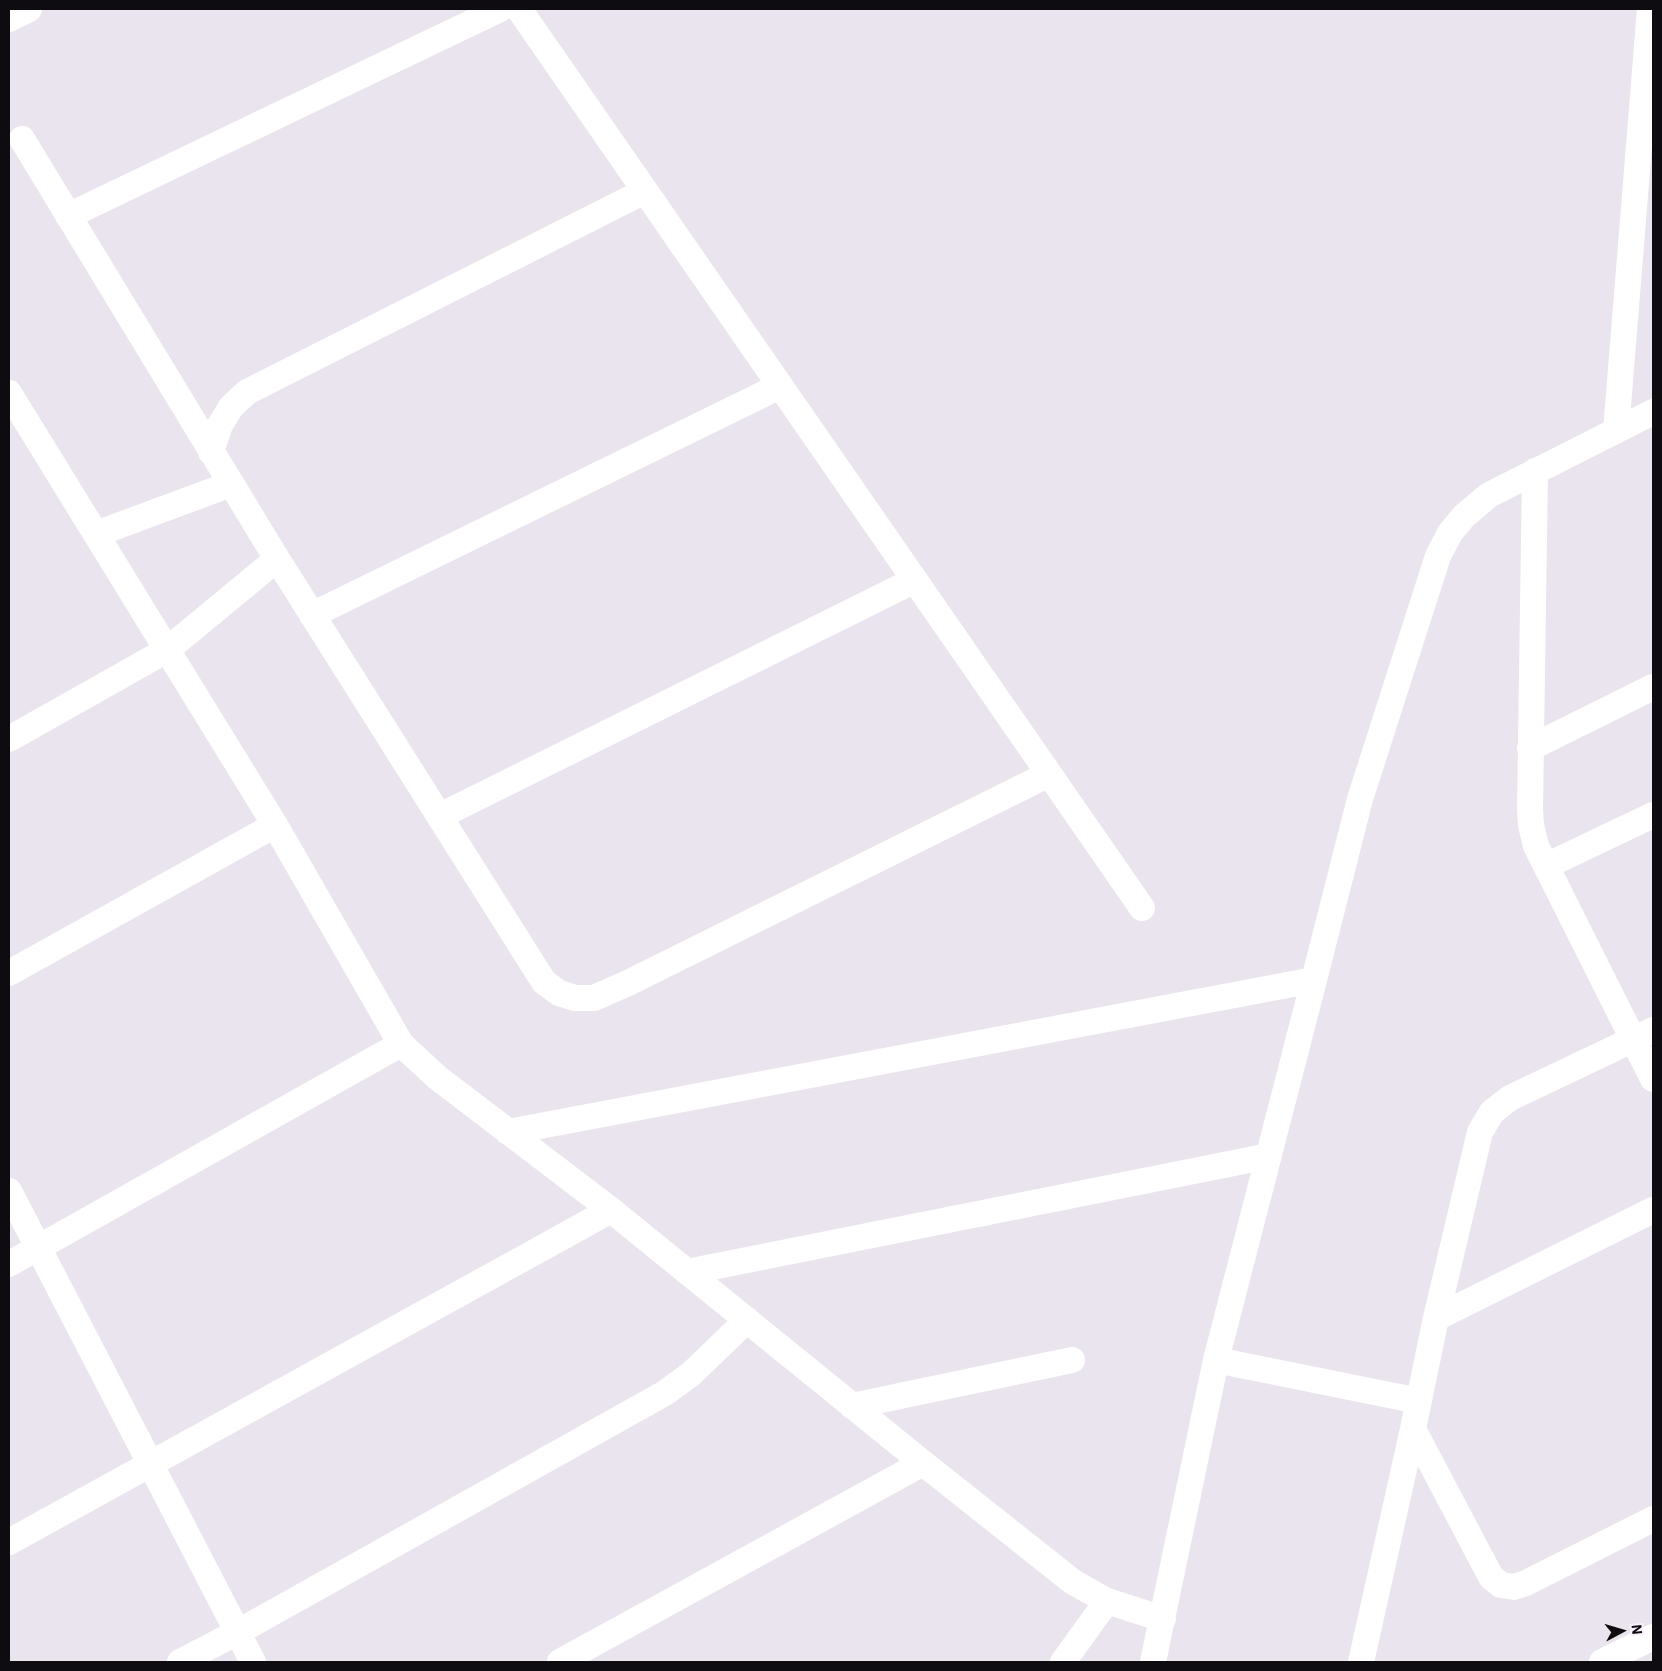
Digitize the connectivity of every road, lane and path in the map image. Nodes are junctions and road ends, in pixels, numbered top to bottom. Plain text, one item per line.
1 (29, 9) edge
2 (500, 9) edge
3 (519, 9) edge
4 (1650, 9) edge
5 (9, 19) edge
6 (22, 140) dead end
7 (645, 191) junction
8 (68, 216) junction
9 (780, 386) junction
10 (9, 393) edge
11 (1653, 412) edge
12 (1616, 431) junction
13 (211, 452) junction
14 (1535, 472) junction
15 (231, 484) junction
16 (96, 534) junction
17 (277, 559) junction
18 (915, 580) junction
19 (312, 615) junction
20 (167, 650) junction
21 (1653, 687) edge
22 (9, 739) edge
23 (1530, 748) junction
24 (1048, 774) junction
25 (1653, 815) edge
26 (440, 816) junction
27 (274, 825) junction
28 (1546, 866) junction
29 (1142, 908) dead end
30 (9, 973) edge
31 (1314, 980) junction
32 (1643, 1035) edge
33 (401, 1044) junction
34 (1653, 1079) edge
35 (508, 1132) junction
36 (1269, 1156) junction
37 (9, 1191) edge
38 (611, 1210) junction
39 (1653, 1210) edge
40 (39, 1247) junction
41 (9, 1264) edge
42 (687, 1272) junction
43 (1436, 1318) junction
44 (747, 1320) junction
45 (1072, 1360) dead end
46 (1216, 1360) junction
47 (1419, 1401) junction
48 (852, 1406) junction
49 (1413, 1429) junction
50 (923, 1463) junction
51 (152, 1464) junction
52 (1653, 1518) edge
53 (9, 1542) edge
54 (1107, 1601) junction
55 (1163, 1619) junction
56 (238, 1632) junction
57 (1653, 1636) edge
58 (180, 1662) edge
59 (253, 1662) edge
60 (560, 1662) edge
61 (1063, 1662) edge
62 (1153, 1662) edge
63 (1361, 1662) edge
64 (1602, 1662) edge

1 - 5 street
2 - 8 street
3 - 7 street
4 - 12 street
6 - 8 street
7 - 9 street
7 - 13 street
8 - 13 street
9 - 18 street
9 - 19 street
10 - 16 street
11 - 12 street
12 - 14 street
13 - 15 street
14 - 23 street
14 - 31 street
15 - 16 street
15 - 17 street
16 - 20 street
17 - 19 street
17 - 20 street
18 - 24 street
18 - 26 street
19 - 26 street
20 - 22 street
20 - 27 street
21 - 23 street
23 - 28 street
24 - 26 street
24 - 29 street
25 - 28 street
27 - 30 street
27 - 33 street
28 - 32 street
31 - 35 street
31 - 36 street
32 - 34 street
32 - 43 street
33 - 35 street
33 - 40 street
35 - 38 street
36 - 42 street
36 - 46 street
37 - 40 street
38 - 42 street
38 - 51 street
39 - 43 street
40 - 41 street
40 - 51 street
42 - 44 street
43 - 47 street
44 - 48 street
44 - 56 street
45 - 48 street
46 - 47 street
46 - 55 street
47 - 49 street
48 - 50 street
49 - 52 street
49 - 63 street
50 - 54 street
50 - 60 street
51 - 53 street
51 - 56 street
54 - 55 street
54 - 61 street
55 - 62 street
56 - 58 street
56 - 59 street
57 - 64 street

